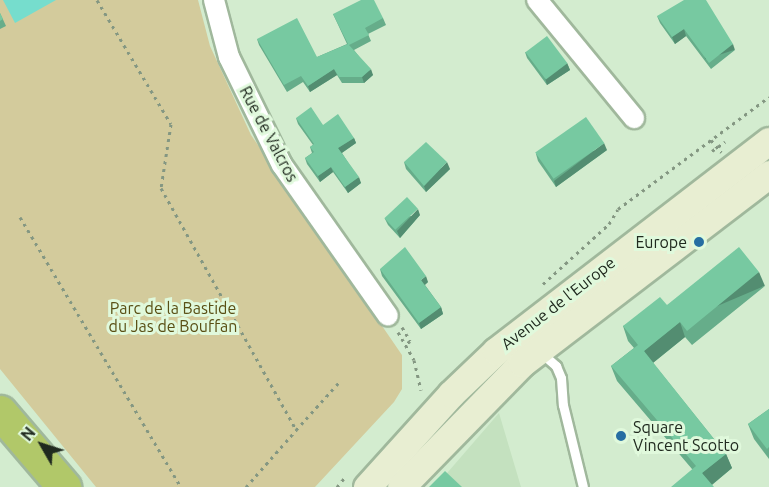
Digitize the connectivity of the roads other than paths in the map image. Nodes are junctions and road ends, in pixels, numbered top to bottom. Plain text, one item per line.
1 (214, 0) edge
2 (537, 0) edge
3 (634, 118) dead end
4 (769, 141) edge
5 (769, 174) edge
6 (388, 316) dead end
7 (547, 358) junction
8 (0, 412) edge
9 (0, 443) edge
10 (40, 487) edge
11 (64, 487) edge
12 (367, 487) edge
13 (401, 487) edge
14 (584, 487) edge

1 - 6 street, Rue de Valcros
2 - 3 street
4 - 12 main road, Avenue de l'Europe
5 - 7 main road, Avenue de l'Europe
7 - 13 main road, Avenue de l'Europe
7 - 14 lane
8 - 11 highway
9 - 10 highway

